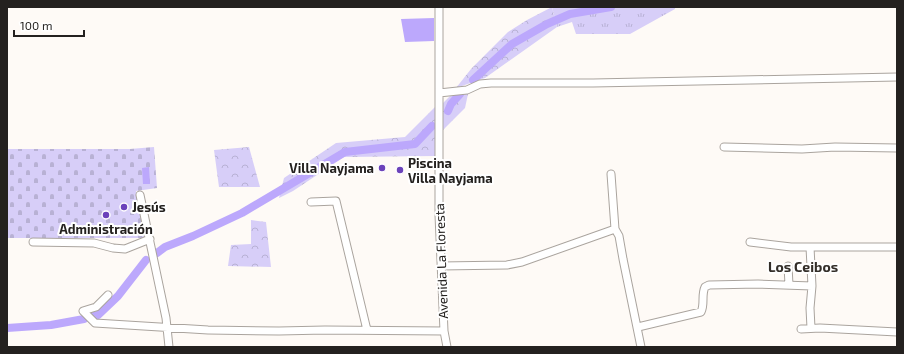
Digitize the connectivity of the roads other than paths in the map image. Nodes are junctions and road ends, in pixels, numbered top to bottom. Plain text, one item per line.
1 (439, 7) edge
2 (897, 77) edge
3 (439, 93) junction
4 (724, 146) dead end
5 (897, 148) edge
6 (612, 174) dead end
7 (140, 195) dead end
8 (311, 202) dead end
9 (615, 229) junction
10 (150, 239) junction
11 (32, 242) dead end
12 (750, 242) dead end
13 (810, 247) junction
14 (897, 247) edge
15 (441, 266) junction
16 (788, 266) dead end
17 (789, 285) junction
18 (812, 286) junction
19 (108, 296) dead end
20 (166, 327) junction
21 (638, 327) junction
22 (811, 328) junction
23 (801, 329) dead end
24 (368, 330) junction
25 (444, 331) junction
26 (897, 332) edge
27 (169, 347) edge
28 (447, 347) edge
29 (641, 347) edge

1 - 3 street, Avenida La Floresta
2 - 3 street
3 - 15 street, Avenida La Floresta
4 - 5 street
6 - 9 street
7 - 10 street
8 - 24 street
9 - 15 street
9 - 21 street
10 - 11 street
10 - 20 street
12 - 13 street
13 - 14 street
13 - 18 street
15 - 25 street, Avenida La Floresta
16 - 17 street
17 - 18 street
17 - 21 street
18 - 22 street
19 - 20 street
20 - 24 street
20 - 27 street
21 - 29 street
22 - 23 street
22 - 26 street
24 - 25 street
25 - 28 street, Avenida La Floresta

